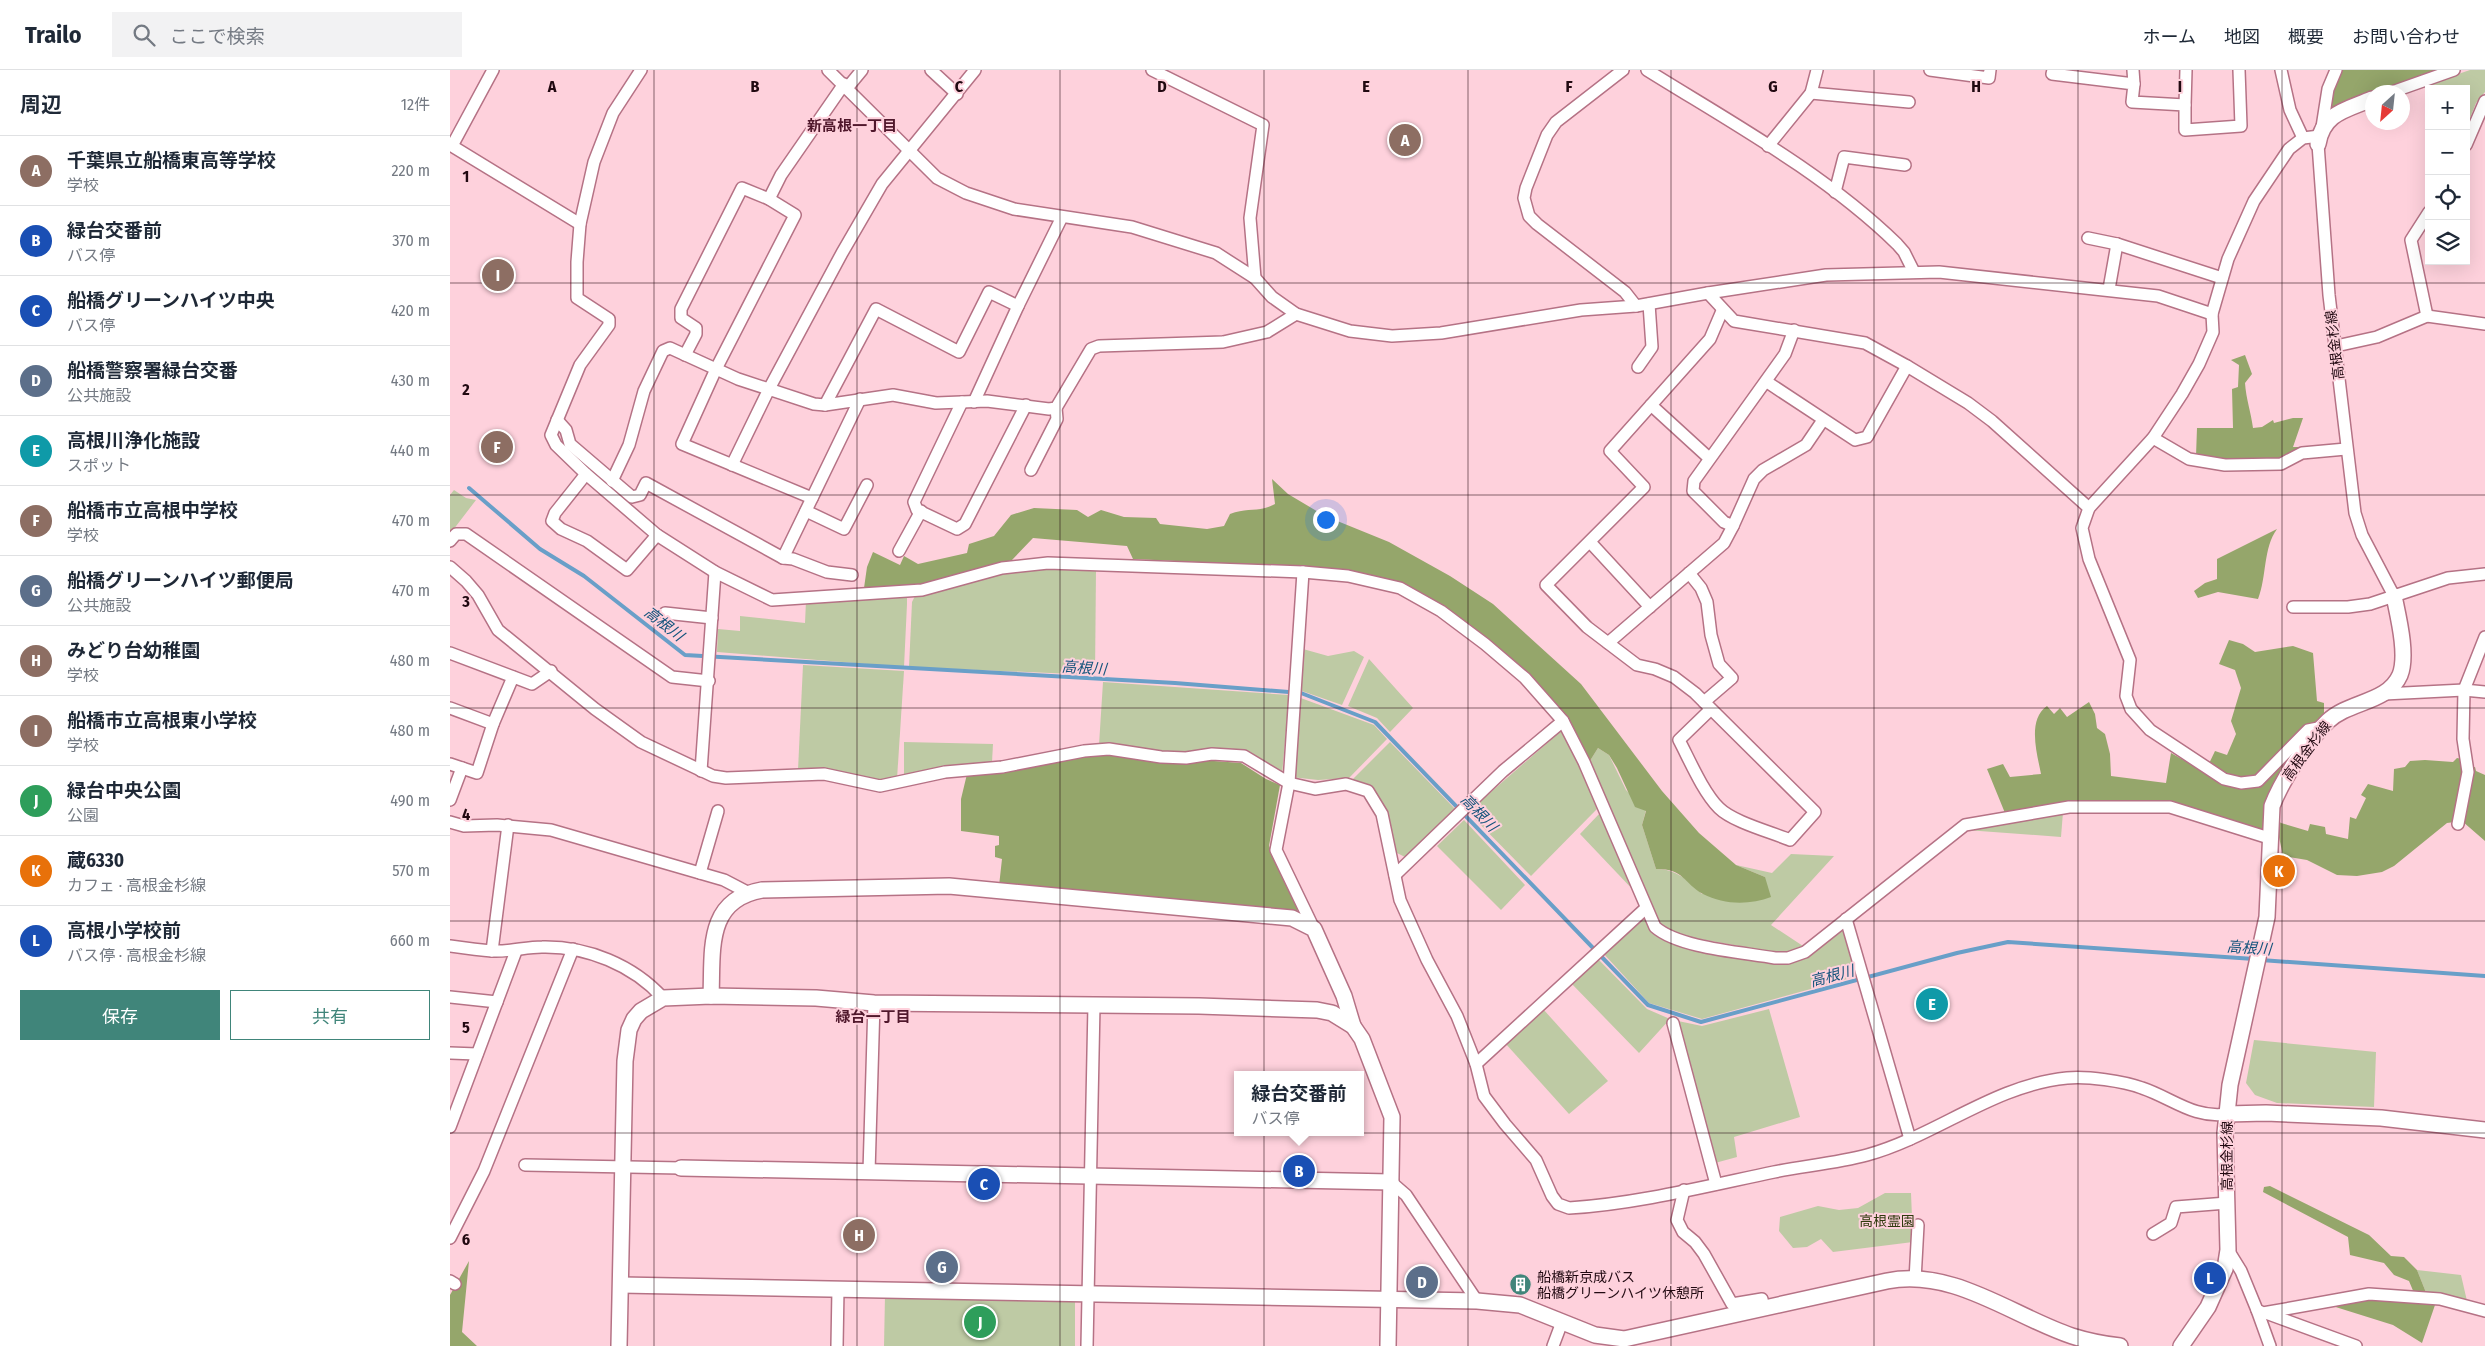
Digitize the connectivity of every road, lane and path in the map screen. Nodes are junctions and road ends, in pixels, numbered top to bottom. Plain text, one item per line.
1 (494, 70) edge
2 (641, 70) edge
3 (828, 70) edge
4 (862, 70) edge
5 (931, 70) edge
6 (975, 70) edge
7 (1152, 70) edge
8 (1623, 70) edge
9 (1646, 70) edge
10 (1817, 70) edge
11 (1930, 70) edge
12 (1990, 70) edge
13 (2052, 70) edge
14 (2133, 70) edge
15 (2186, 70) edge
16 (2238, 70) edge
17 (2282, 70) edge
18 (2336, 70) edge
19 (2454, 70) edge
20 (2134, 84) junction
21 (846, 86) junction
22 (2410, 86) edge
23 (1811, 92) junction
24 (957, 94) junction
25 (2485, 101) edge
26 (1909, 102) dead end
27 (2365, 102) edge
28 (2185, 105) junction
29 (2320, 136) junction
30 (2470, 136) edge
31 (2302, 138) junction
32 (1768, 146) junction
33 (910, 152) junction
34 (1905, 165) dead end
35 (1836, 192) junction
36 (769, 199) junction
37 (1062, 218) junction
38 (2425, 218) edge
39 (580, 224) junction
40 (2088, 238) dead end
41 (2117, 244) junction
42 (1914, 272) junction
43 (1255, 278) junction
44 (2222, 278) junction
45 (2109, 290) junction
46 (1708, 293) junction
47 (1649, 304) junction
48 (1018, 306) junction
49 (1636, 306) junction
50 (1722, 311) junction
51 (1296, 314) junction
52 (2212, 314) junction
53 (2427, 316) junction
54 (2484, 323) edge
55 (1794, 330) junction
56 (2336, 346) junction
57 (685, 355) junction
58 (1907, 366) junction
59 (1638, 367) dead end
60 (716, 369) junction
61 (1767, 382) junction
62 (769, 389) junction
63 (860, 399) junction
64 (962, 402) junction
65 (974, 402) junction
66 (825, 405) junction
67 (1026, 405) junction
68 (1651, 405) junction
69 (1056, 408) junction
70 (557, 420) junction
71 (1824, 420) junction
72 (2153, 438) junction
73 (2346, 450) junction
74 (1709, 458) junction
75 (732, 465) junction
76 (1031, 470) dead end
77 (586, 474) junction
78 (612, 480) junction
79 (867, 485) dead end
80 (812, 498) junction
81 (2089, 508) junction
82 (806, 511) junction
83 (921, 511) junction
84 (1734, 526) junction
85 (657, 535) junction
86 (450, 541) edge
87 (1590, 542) junction
88 (899, 551) dead end
89 (783, 558) junction
90 (450, 568) edge
91 (715, 572) junction
92 (1303, 572) junction
93 (1690, 573) junction
94 (2485, 574) edge
95 (852, 575) dead end
96 (2394, 596) junction
97 (1650, 607) junction
98 (2293, 607) dead end
99 (665, 613) dead end
100 (712, 618) junction
101 (2485, 637) edge
102 (1608, 643) junction
103 (450, 654) edge
104 (551, 672) junction
105 (513, 677) junction
106 (709, 681) junction
107 (2464, 690) junction
108 (2485, 692) edge
109 (2384, 694) junction
110 (1708, 705) junction
111 (450, 708) edge
112 (1563, 721) junction
113 (493, 724) junction
114 (2323, 727) junction
115 (450, 764) edge
116 (462, 768) junction
117 (701, 771) junction
118 (1289, 783) junction
119 (450, 800) edge
120 (718, 812) dead end
121 (450, 822) edge
122 (2458, 824) dead end
123 (508, 825) junction
124 (2269, 838) junction
125 (700, 873) junction
126 (1395, 875) junction
127 (747, 892) junction
128 (1646, 908) junction
129 (1846, 918) junction
130 (1314, 930) junction
131 (450, 946) edge
132 (573, 949) junction
133 (492, 951) junction
134 (516, 951) junction
135 (711, 996) junction
136 (450, 997) edge
137 (663, 998) junction
138 (497, 1002) junction
139 (874, 1003) junction
140 (1094, 1005) junction
141 (1674, 1023) dead end
142 (1353, 1026) junction
143 (450, 1053) edge
144 (477, 1054) junction
145 (1476, 1064) junction
146 (453, 1107) edge
147 (2227, 1114) junction
148 (450, 1126) edge
149 (2485, 1130) edge
150 (1910, 1139) junction
151 (525, 1165) dead end
152 (624, 1168) junction
153 (681, 1168) joint
154 (869, 1172) junction
155 (1090, 1176) junction
156 (1391, 1182) junction
157 (1716, 1184) junction
158 (1684, 1190) junction
159 (2227, 1203) junction
160 (1918, 1225) dead end
161 (2154, 1234) dead end
162 (450, 1238) edge
163 (2228, 1250) junction
164 (1914, 1280) junction
165 (621, 1285) junction
166 (838, 1289) junction
167 (1088, 1294) junction
168 (1389, 1299) junction
169 (1477, 1301) junction
170 (1764, 1310) junction
171 (2261, 1311) junction
172 (2485, 1312) edge
173 (1562, 1322) junction
174 (619, 1346) edge
175 (837, 1346) edge
176 (1087, 1346) edge
177 (1388, 1346) edge
178 (1395, 1346) edge
179 (1553, 1346) edge
180 (2120, 1346) edge
181 (2181, 1346) edge
182 (2270, 1346) edge
183 (2356, 1346) edge

1 - 39 street
2 - 39 street
3 - 21 street
4 - 21 street
5 - 24 street
6 - 24 street
7 - 43 street
8 - 49 street
9 - 32 street
10 - 23 street
11 - 12 street
13 - 20 street
14 - 20 street
15 - 28 street
16 - 28 street
17 - 31 street
18 - 29 street, 高根金杉線
19 - 22 street
20 - 28 street
21 - 33 street
21 - 36 street
23 - 26 street
23 - 32 street
24 - 33 street
25 - 30 street
27 - 29 street
29 - 31 street
29 - 56 street, 高根金杉線
31 - 44 street
32 - 35 street
33 - 37 street
33 - 62 street
34 - 35 street
35 - 42 street
36 - 57 street
36 - 60 street
37 - 43 street
37 - 48 street
38 - 53 street
39 - 70 street
40 - 41 street
41 - 44 street
41 - 45 street
42 - 45 street
42 - 46 street
43 - 51 street
44 - 52 street
45 - 52 street
46 - 47 street
46 - 50 street
47 - 49 street
47 - 59 street
48 - 65 street
48 - 66 street
49 - 51 street
50 - 55 street
50 - 68 street
51 - 69 street
52 - 72 street
53 - 54 street
53 - 56 street
55 - 58 street
55 - 61 street
56 - 73 street, 高根金杉線
57 - 60 street
57 - 78 street
58 - 71 street
58 - 81 street
60 - 62 street
60 - 75 street
61 - 71 street
61 - 74 street
62 - 66 street
62 - 75 street
63 - 64 street
63 - 66 street
63 - 80 street
64 - 65 street
64 - 83 street
65 - 67 street
67 - 69 street
67 - 83 street
68 - 74 street
68 - 87 street
69 - 76 street
70 - 77 street
70 - 78 street
71 - 84 street
72 - 73 street
72 - 81 street
73 - 96 street, 高根金杉線
74 - 84 street
75 - 80 street
77 - 85 street
77 - 85 street
78 - 89 street
79 - 82 street
80 - 82 street
81 - 114 street
82 - 89 street
83 - 88 street
84 - 93 street
85 - 91 street
86 - 106 street
87 - 97 street
87 - 102 street
89 - 95 street
90 - 104 street
91 - 92 street
91 - 100 street
92 - 112 street
92 - 118 street
93 - 97 street
93 - 110 street
94 - 96 street
96 - 98 street
96 - 109 street, 高根金杉線
97 - 102 street
99 - 100 street
100 - 106 street
101 - 107 street
102 - 110 street
103 - 105 street
104 - 105 street
104 - 117 street
105 - 113 street
106 - 117 street
107 - 108 street
107 - 109 street
107 - 122 street
109 - 114 street, 高根金杉線
110 - 110 street
111 - 113 street
112 - 126 street
112 - 128 street
113 - 116 street
114 - 124 street, 高根金杉線
115 - 116 street
116 - 119 street
117 - 118 street
118 - 126 street
118 - 130 street
120 - 125 street
121 - 123 street
123 - 125 street
123 - 133 street
124 - 129 street
124 - 147 street, 高根金杉線
125 - 127 street
126 - 145 street
127 - 130 street
127 - 135 street
128 - 129 street
128 - 145 street
129 - 150 street
130 - 142 street
131 - 133 street
132 - 134 street
132 - 137 street
132 - 162 street
133 - 134 street
134 - 138 street
135 - 137 street
135 - 139 street
136 - 138 street
137 - 152 street
138 - 144 street
139 - 140 street
139 - 154 street
140 - 142 street
140 - 155 street
141 - 157 street
142 - 156 street
143 - 144 street
144 - 146 street
145 - 158 street
146 - 148 street
147 - 149 street
147 - 150 street
147 - 159 street, 高根金杉線
150 - 157 street
151 - 152 street
152 - 153 street
152 - 165 street
153 - 154 street
154 - 155 street
155 - 156 street
155 - 167 street
156 - 168 street
156 - 169 street
157 - 158 street
158 - 170 street
159 - 161 street
159 - 163 street, 高根金杉線
160 - 164 street
163 - 171 street
163 - 181 street, 高根金杉線
164 - 170 street
164 - 180 street
165 - 166 street
165 - 174 street
166 - 167 street
166 - 175 street
167 - 168 street
167 - 176 street
168 - 169 street
168 - 177 street
169 - 173 street
170 - 173 street
171 - 172 street
171 - 182 street
171 - 183 street
173 - 179 street
177 - 178 street

